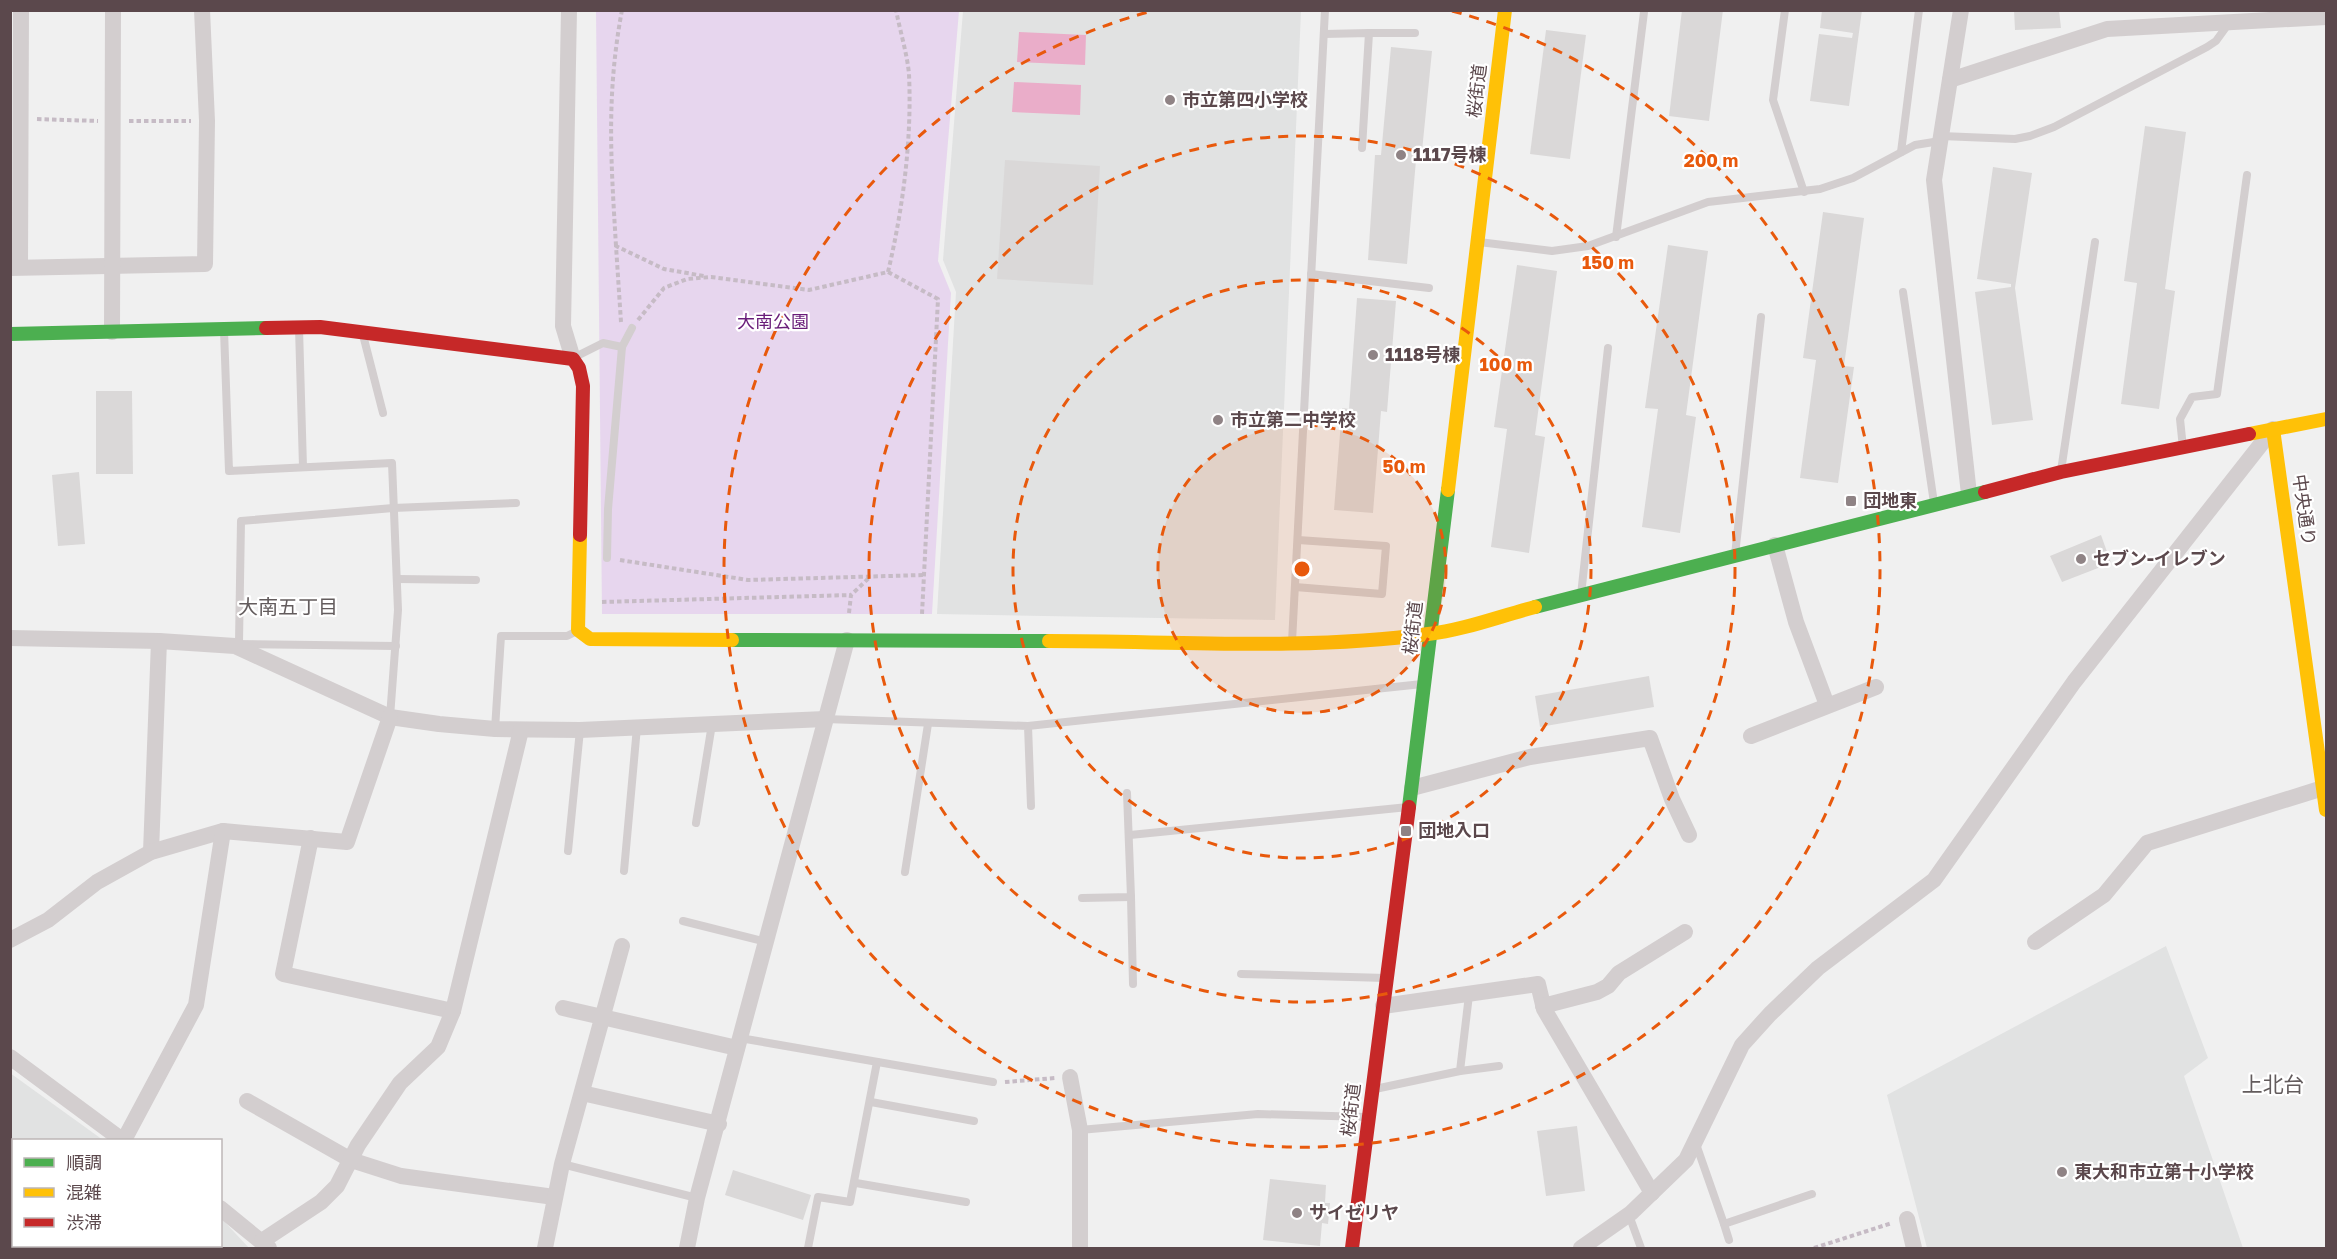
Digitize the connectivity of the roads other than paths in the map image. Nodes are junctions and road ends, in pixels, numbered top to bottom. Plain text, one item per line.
1 (21, 10) edge
2 (113, 10) edge
3 (202, 10) edge
4 (569, 10) edge
5 (1325, 10) edge
6 (1505, 10) edge
7 (1785, 10) edge
8 (1919, 10) edge
9 (1961, 10) edge
10 (1644, 12) dead end
11 (2326, 17) edge
12 (2229, 23) junction
13 (1369, 33) junction
14 (1415, 33) dead end
15 (1324, 34) junction
16 (1950, 80) junction
17 (1941, 139) junction
18 (1362, 148) dead end
19 (1901, 152) junction
20 (2247, 175) dead end
21 (1804, 192) junction
22 (1616, 237) junction
23 (1476, 242) junction
24 (2095, 242) dead end
25 (111, 264) junction
26 (15, 268) edge
27 (1311, 274) junction
28 (1429, 288) dead end
29 (1903, 292) dead end
30 (1761, 317) dead end
31 (299, 327) junction
32 (632, 328) road end
33 (224, 330) junction
34 (112, 332) junction
35 (362, 332) junction
36 (10, 334) edge
37 (622, 347) junction
38 (1608, 348) dead end
39 (573, 359) junction
40 (383, 413) dead end
41 (2326, 419) edge
42 (2273, 429) junction
43 (2183, 448) junction
44 (303, 467) junction
45 (2061, 471) junction
46 (1969, 494) junction
47 (516, 504) dead end
48 (1934, 504) junction
49 (393, 508) junction
50 (1298, 540) junction
51 (1775, 545) junction
52 (1735, 555) junction
53 (607, 558) road end
54 (398, 579) junction
55 (476, 580) dead end
56 (1295, 587) junction
57 (1581, 595) junction
58 (578, 630) junction
59 (1431, 634) junction
60 (10, 638) edge
61 (847, 639) junction
62 (159, 641) junction
63 (1292, 643) junction
64 (237, 644) junction
65 (396, 646) junction
66 (1425, 684) junction
67 (1876, 687) dead end
68 (1827, 705) junction
69 (390, 717) junction
70 (825, 719) junction
71 (712, 724) junction
72 (928, 724) junction
73 (1028, 726) junction
74 (637, 727) junction
75 (495, 729) junction
76 (521, 730) junction
77 (580, 730) junction
78 (1751, 736) dead end
79 (1412, 788) junction
80 (2324, 788) junction
81 (1127, 793) dead end
82 (1031, 806) dead end
83 (1409, 807) junction
84 (2326, 810) edge
85 (696, 823) dead end
86 (224, 831) junction
87 (1130, 835) junction
88 (1689, 835) dead end
89 (310, 838) junction
90 (568, 851) dead end
91 (151, 852) junction
92 (624, 871) dead end
93 (905, 872) dead end
94 (1131, 897) junction
95 (1082, 898) dead end
96 (683, 921) dead end
97 (1685, 932) dead end
98 (10, 940) edge
99 (766, 942) junction
100 (2035, 942) dead end
101 (622, 946) dead end
102 (1241, 974) dead end
103 (1386, 978) junction
104 (1133, 984) dead end
105 (1469, 995) junction
106 (1383, 1006) junction
107 (1543, 1006) junction
108 (563, 1008) dead end
109 (453, 1011) junction
110 (604, 1018) junction
111 (739, 1043) junction
112 (10, 1057) edge
113 (877, 1062) junction
114 (1499, 1066) dead end
115 (1460, 1071) junction
116 (1070, 1077) road end
117 (993, 1082) road end
118 (1372, 1090) junction
119 (582, 1093) junction
120 (247, 1101) dead end
121 (871, 1102) junction
122 (1369, 1118) junction
123 (974, 1121) dead end
124 (719, 1124) junction
125 (1080, 1130) junction
126 (122, 1139) edge
127 (124, 1139) edge
128 (1695, 1140) junction
129 (351, 1160) junction
130 (562, 1164) junction
131 (856, 1183) junction
132 (1652, 1193) junction
133 (1812, 1194) dead end
134 (554, 1197) junction
135 (697, 1198) junction
136 (966, 1202) dead end
137 (222, 1210) edge
138 (1629, 1215) junction
139 (1906, 1219) road end
140 (1724, 1224) junction
141 (1729, 1240) dead end
142 (266, 1245) edge
143 (545, 1248) edge
144 (687, 1248) edge
145 (808, 1248) edge
146 (1080, 1248) edge
147 (1352, 1248) edge
148 (1581, 1248) edge
149 (1641, 1248) edge
150 (1914, 1248) edge

1 - 26 street
2 - 25 street
3 - 25 street
4 - 39 street
5 - 15 lane
6 - 23 street, 桜街道
7 - 21 lane
8 - 19 lane
9 - 16 street
10 - 22 lane
11 - 12 street
12 - 16 street
12 - 17 lane
13 - 14 lane
13 - 15 lane
13 - 18 lane
15 - 27 lane
16 - 17 street
17 - 19 lane
17 - 46 street
19 - 21 lane
20 - 43 lane
21 - 22 lane
22 - 23 lane
23 - 59 street, 桜街道
24 - 45 lane
25 - 26 street
25 - 34 street
27 - 28 lane
27 - 50 lane
29 - 48 lane
30 - 52 lane
31 - 33 street
31 - 35 street
31 - 44 lane
32 - 37 lane
33 - 34 street
33 - 44 lane
34 - 36 street
35 - 39 street
35 - 40 lane
37 - 39 lane
37 - 53 lane
38 - 57 lane
39 - 58 street
41 - 42 street
42 - 43 street
42 - 80 street, 中央通り
42 - 128 street
43 - 45 street
44 - 49 lane
45 - 46 street
46 - 48 street
47 - 49 lane
48 - 51 street
49 - 54 lane
49 - 64 lane
50 - 56 lane
50 - 56 lane
51 - 52 street
51 - 68 street
52 - 57 street
54 - 55 lane
54 - 65 lane
56 - 63 lane
57 - 59 street
58 - 61 street
58 - 75 lane
59 - 63 street
59 - 66 street, 桜街道
60 - 62 street
61 - 63 street
61 - 70 street
62 - 64 street
62 - 91 street
64 - 65 lane
64 - 69 street
65 - 69 lane
66 - 73 lane
66 - 79 street, 桜街道
67 - 68 street
68 - 78 street
69 - 75 street
69 - 89 street
70 - 71 street
70 - 72 lane
70 - 99 street
71 - 74 street
71 - 85 lane
72 - 73 lane
72 - 93 lane
73 - 82 lane
74 - 77 street
74 - 92 lane
75 - 76 street
76 - 77 street
76 - 109 street
77 - 90 lane
79 - 83 street, 桜街道
79 - 88 street
80 - 84 street, 中央通り
80 - 100 street
81 - 87 lane
83 - 87 lane
83 - 103 street, 桜街道
86 - 89 street
86 - 91 street
86 - 127 street
87 - 94 lane
89 - 109 street
91 - 98 street
94 - 95 lane
94 - 104 lane
96 - 99 lane
97 - 107 street
99 - 111 street
101 - 110 street
102 - 103 lane
103 - 106 street, 桜街道
105 - 106 street
105 - 107 street
105 - 115 lane
106 - 118 street, 桜街道
107 - 132 street
108 - 110 street
109 - 129 street
110 - 111 street
110 - 119 street
111 - 113 lane
111 - 124 street
112 - 126 street
113 - 117 lane
113 - 121 lane
114 - 115 lane
115 - 118 lane
116 - 125 street
118 - 122 street, 桜街道
119 - 124 street
119 - 130 street
120 - 129 street
121 - 123 lane
121 - 131 lane
122 - 125 lane
122 - 147 street, 桜街道
124 - 135 street
125 - 146 street
128 - 132 street
128 - 140 lane
129 - 134 street
129 - 142 street
130 - 134 street
130 - 135 lane
131 - 136 lane
131 - 145 lane
132 - 138 street
133 - 140 lane
134 - 143 street
135 - 144 street
137 - 142 street
138 - 148 street
138 - 149 lane
139 - 150 street
140 - 141 lane

